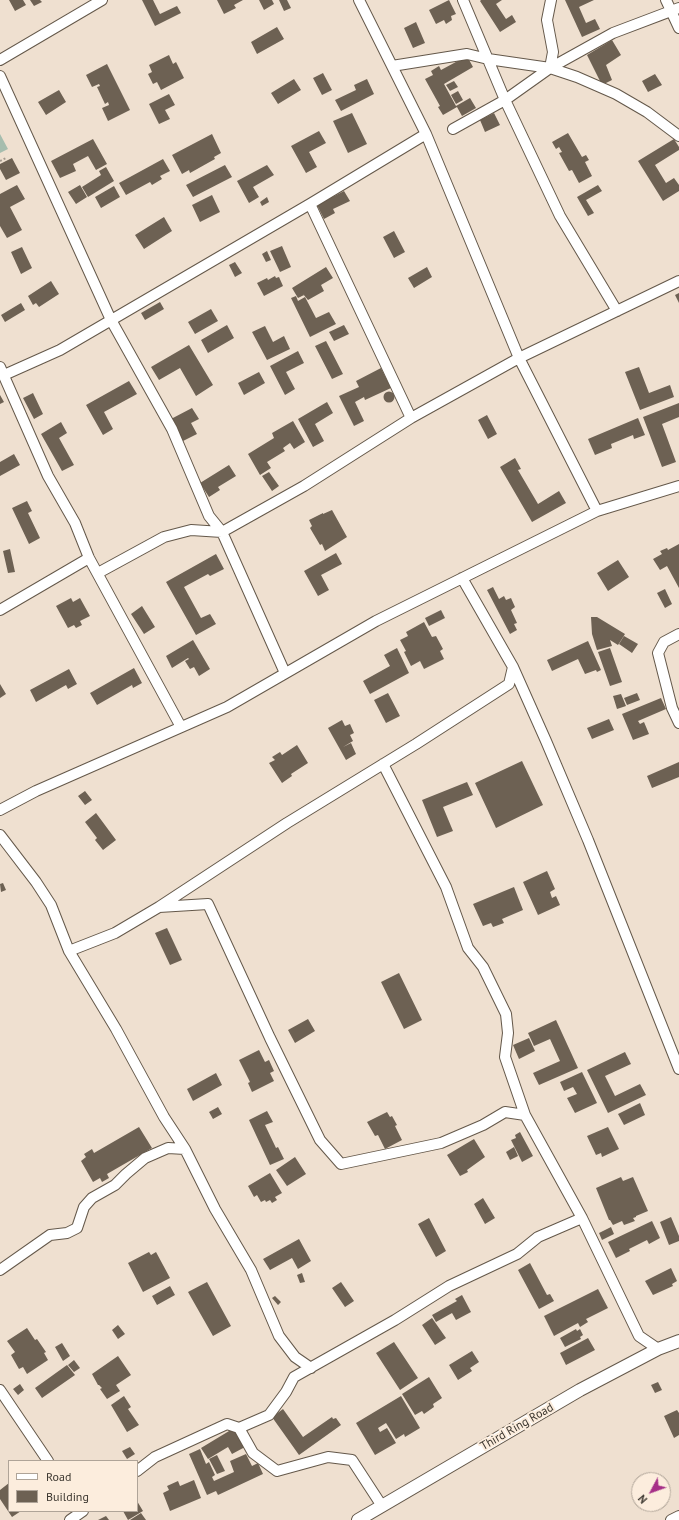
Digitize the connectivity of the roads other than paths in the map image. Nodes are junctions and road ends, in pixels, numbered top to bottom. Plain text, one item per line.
1 (102, 0) edge
2 (359, 0) edge
3 (463, 0) edge
4 (551, 0) edge
5 (666, 0) edge
6 (675, 10) edge
7 (679, 28) edge
8 (488, 59) junction
9 (0, 60) edge
10 (392, 66) junction
11 (550, 68) junction
12 (0, 76) edge
13 (505, 100) junction
14 (453, 129) dead end
15 (426, 134) junction
16 (679, 136) edge
17 (310, 204) junction
18 (679, 281) edge
19 (617, 311) junction
20 (111, 320) junction
21 (520, 358) junction
22 (2, 371) edge
23 (411, 418) junction
24 (679, 486) edge
25 (597, 511) junction
26 (222, 532) junction
27 (89, 558) junction
28 (98, 573) junction
29 (462, 578) junction
30 (0, 610) edge
31 (679, 634) edge
32 (513, 667) junction
33 (285, 673) junction
34 (679, 723) edge
35 (181, 727) junction
36 (383, 764) junction
37 (0, 810) edge
38 (0, 835) edge
39 (159, 907) junction
40 (69, 951) junction
41 (679, 1069) edge
42 (525, 1115) junction
43 (185, 1150) junction
44 (582, 1218) junction
45 (0, 1270) edge
46 (679, 1341) edge
47 (658, 1350) junction
48 (311, 1368) junction
49 (0, 1390) edge
50 (239, 1428) junction
51 (47, 1460) edge
52 (138, 1470) edge
53 (382, 1506) junction
54 (679, 1516) edge
55 (358, 1520) edge
56 (671, 1520) edge

1 - 9 street
2 - 10 street
3 - 8 street
4 - 11 street
5 - 6 street
6 - 7 street
6 - 11 street
8 - 10 street
8 - 11 street
8 - 13 street
10 - 15 street
11 - 13 street
11 - 16 street
12 - 20 street
13 - 14 street
13 - 19 street
15 - 17 street
15 - 21 street
17 - 20 street
17 - 23 street
18 - 19 street
19 - 21 street
20 - 22 street
20 - 26 street
21 - 23 street
21 - 25 street
22 - 27 street
23 - 26 street
24 - 25 street
25 - 29 street
26 - 28 street
26 - 33 street
27 - 28 street
27 - 30 street
28 - 35 street
29 - 32 street
29 - 33 street
31 - 34 street
32 - 36 street
32 - 41 street
33 - 35 street
35 - 37 street
36 - 39 street
36 - 42 street
38 - 40 street
39 - 40 street
39 - 42 street
40 - 43 street
42 - 44 street
43 - 45 street
43 - 48 street
44 - 47 street
44 - 48 street
46 - 47 street, Third Ring Road
47 - 53 street, Third Ring Road
48 - 50 street
49 - 51 street
50 - 52 street
50 - 53 street
53 - 55 street, Third Ring Road
54 - 56 street

